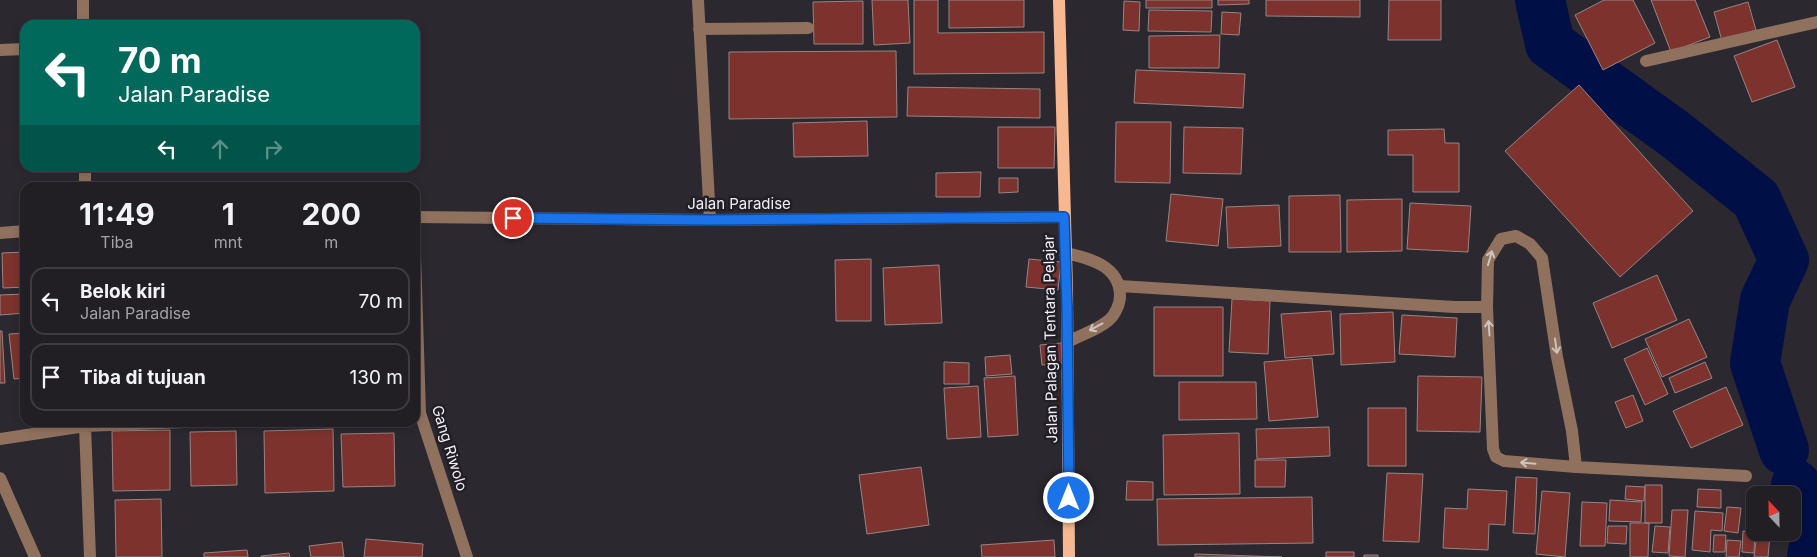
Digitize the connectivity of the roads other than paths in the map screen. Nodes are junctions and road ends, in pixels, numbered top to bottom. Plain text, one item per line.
1 (83, 0) edge
2 (698, 0) edge
3 (1059, 0) edge
4 (83, 20) edge
5 (1817, 22) edge
6 (808, 28) dead end
7 (699, 29) junction
8 (20, 49) edge
9 (0, 50) edge
10 (1646, 61) dead end
11 (420, 217) edge
12 (1064, 217) junction
13 (710, 220) junction
14 (20, 231) edge
15 (0, 233) edge
16 (1065, 253) junction
17 (1120, 286) junction
18 (1487, 307) junction
19 (1068, 342) junction
20 (420, 423) edge
21 (78, 427) edge
22 (85, 427) edge
23 (0, 439) edge
24 (1576, 467) junction
25 (1746, 476) dead end
26 (0, 478) edge
27 (35, 557) edge
28 (90, 557) edge
29 (467, 557) edge
30 (1069, 557) edge

1 - 4 street
2 - 7 street
3 - 12 main road, Jalan Palagan Tentara Pelajar
5 - 10 street
6 - 7 street
7 - 13 street
8 - 9 street
11 - 13 street, Jalan Paradise
12 - 13 street, Jalan Paradise
12 - 16 main road, Jalan Palagan Tentara Pelajar
14 - 15 street
16 - 17 street
16 - 19 main road, Jalan Palagan Tentara Pelajar
17 - 18 street
17 -> 19 street
24 -> 18 street
18 -> 24 street
19 - 30 main road, Jalan Palagan Tentara Pelajar
20 - 29 street, Gang Riwolo
21 - 23 street
22 - 28 street
24 - 25 street
26 - 27 street

